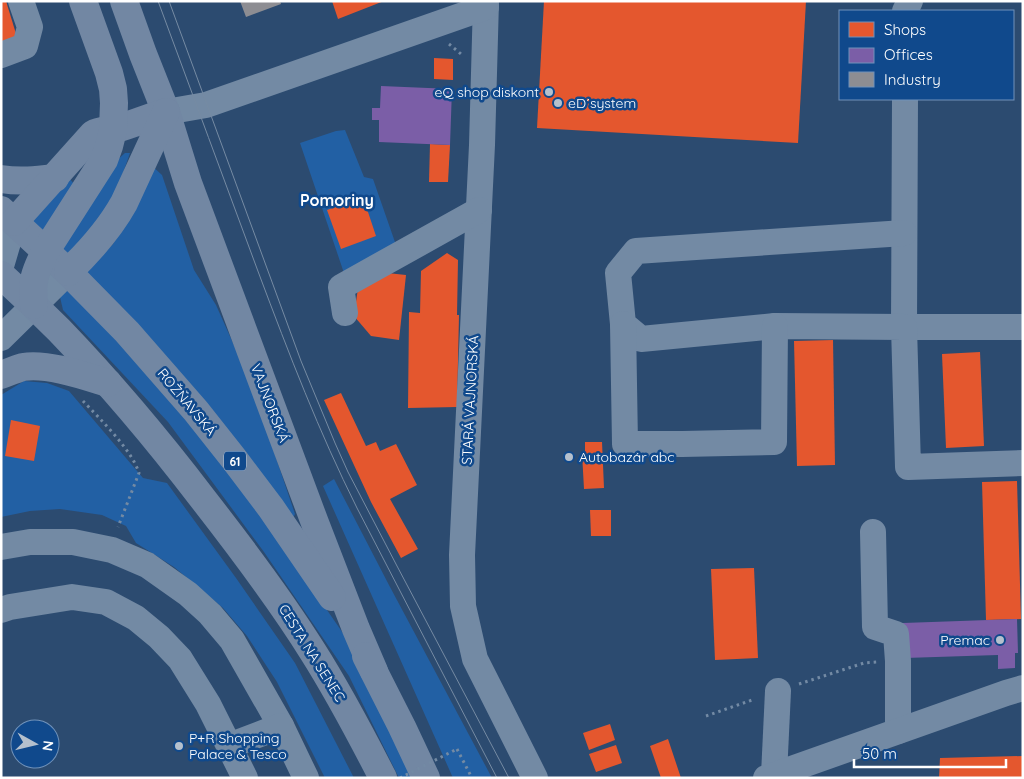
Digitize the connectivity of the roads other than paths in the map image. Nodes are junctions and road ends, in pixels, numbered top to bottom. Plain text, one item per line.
1 (21, 1) edge
2 (83, 1) edge
3 (124, 1) edge
4 (486, 4) edge
5 (1, 55) edge
6 (905, 100) edge
7 (166, 112) junction
8 (113, 130) junction
9 (149, 148) junction
10 (185, 176) junction
11 (55, 178) junction
12 (1, 179) edge
13 (479, 210) junction
14 (6, 223) edge
15 (904, 233) junction
16 (45, 252) junction
17 (1, 266) edge
18 (68, 272) junction
19 (1, 275) edge
20 (34, 305) junction
21 (345, 313) dead end
22 (623, 324) junction
23 (776, 326) junction
24 (904, 327) junction
25 (1023, 327) edge
26 (1, 338) edge
27 (1, 375) edge
28 (108, 384) junction
29 (1023, 464) edge
30 (873, 532) dead end
31 (1, 546) edge
32 (1, 610) edge
33 (374, 671) junction
34 (1023, 688) edge
35 (778, 690) dead end
36 (281, 726) junction
37 (898, 731) junction
38 (229, 746) junction
39 (777, 776) edge
40 (245, 778) edge
41 (306, 778) edge
42 (383, 778) edge
43 (426, 778) edge
44 (535, 778) edge

1 - 5 street
2 - 8 main road
3 - 7 main road
4 - 7 street, STARÁ VAJNORSKÁ
4 - 13 street, STARÁ VAJNORSKÁ
6 - 15 street
7 - 8 main road
7 - 9 main road
7 - 10 main road, VAJNORSKÁ
8 - 9 main road
8 - 11 main road
8 - 16 main road
9 - 10 main road
9 - 18 main road
10 - 33 main road, VAJNORSKÁ
11 - 12 main road
11 - 14 main road
13 - 21 street
13 - 44 street, STARÁ VAJNORSKÁ
14 - 16 main road, ROŽŇAVSKÁ / 61
14 - 17 street
15 - 22 street
15 - 24 street
16 - 18 main road, ROŽŇAVSKÁ / 61
16 - 20 main road
18 - 20 street
18 - 33 main road, ROŽŇAVSKÁ / 61
19 - 20 main road
20 - 26 street
20 - 28 main road
22 - 23 street
22 - 23 street
23 - 24 street
24 - 25 street
24 - 29 street
27 - 28 main road
28 - 42 main road, CESTA NA SENEC
30 - 37 street
31 - 36 street
32 - 38 street
33 - 43 main road, 61
34 - 37 street
35 - 39 street
36 - 38 street
36 - 41 street
37 - 39 street
38 - 40 street

